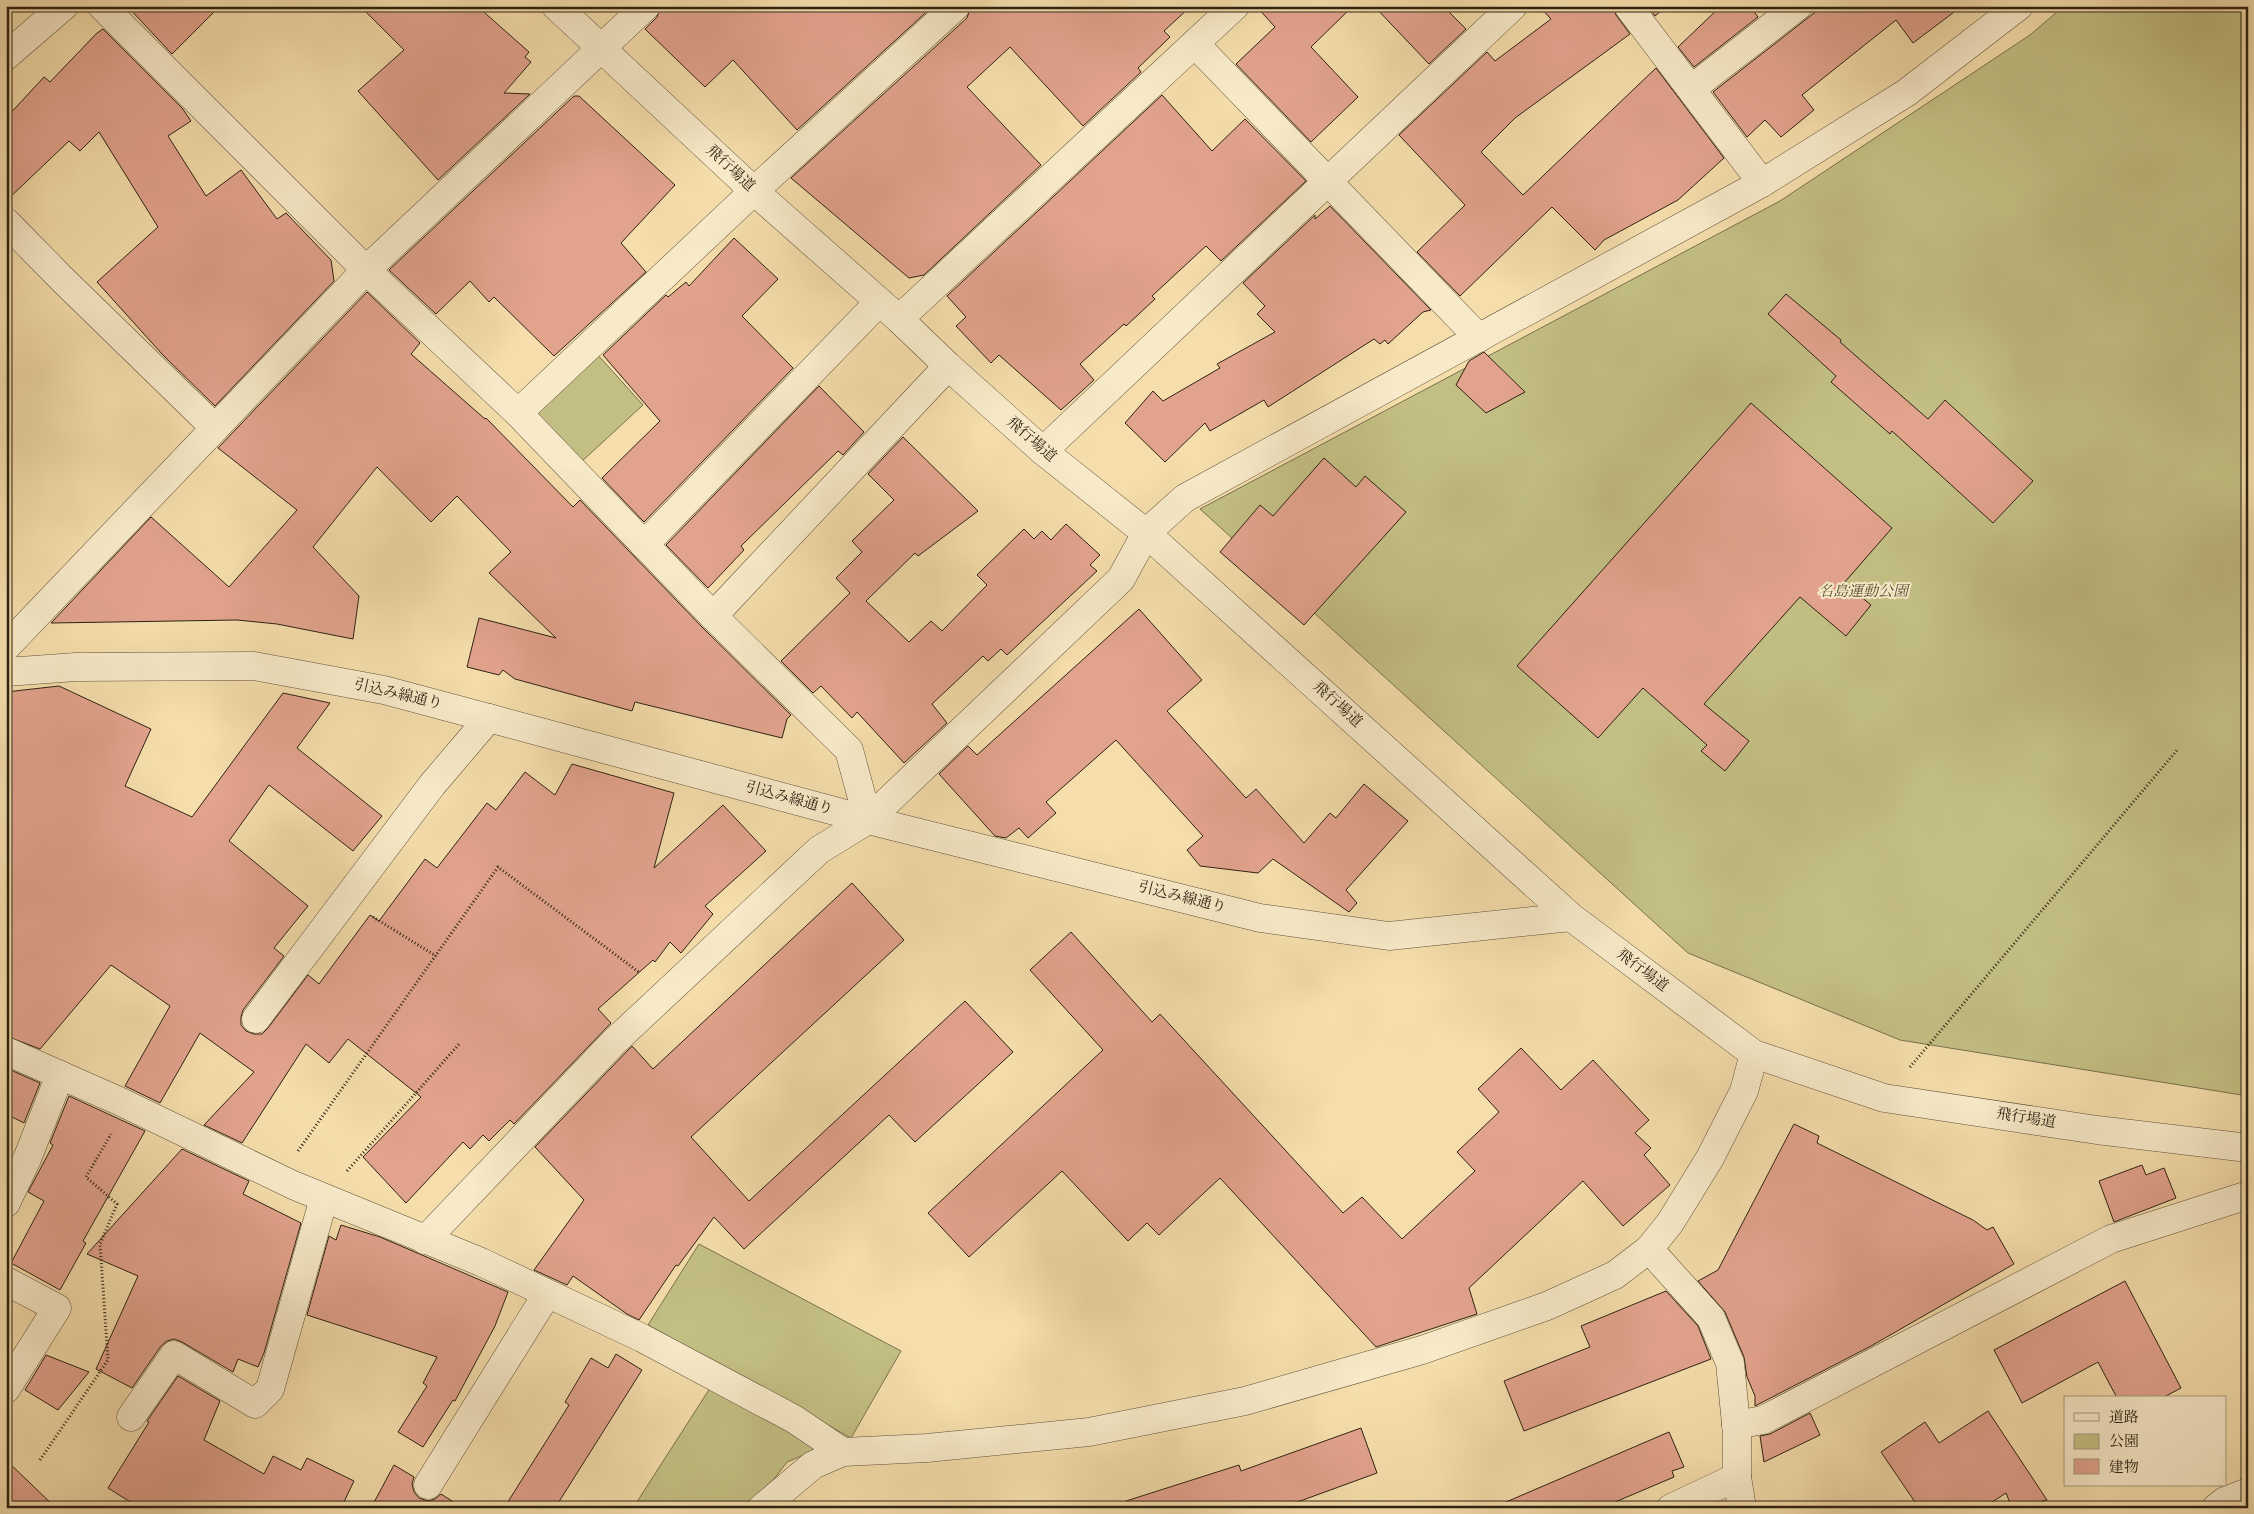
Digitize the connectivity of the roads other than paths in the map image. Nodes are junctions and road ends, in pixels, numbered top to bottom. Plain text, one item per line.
1 (64, 6) edge
2 (102, 6) edge
3 (556, 6) edge
4 (646, 6) edge
5 (956, 6) edge
6 (1235, 6) edge
7 (1513, 6) edge
8 (1628, 6) edge
9 (1798, 6) edge
10 (2019, 6) edge
11 (1195, 44) junction
12 (602, 48) junction
13 (6, 56) edge
14 (1691, 89) junction
15 (1329, 182) junction
16 (1762, 183) junction
17 (754, 191) junction
18 (6, 222) edge
19 (366, 270) junction
20 (889, 310) junction
21 (1479, 338) junction
22 (948, 366) junction
23 (518, 413) junction
24 (215, 428) junction
25 (1043, 451) junction
26 (1146, 533) junction
27 (644, 545) junction
28 (712, 616) junction
29 (6, 647) edge
30 (6, 672) edge
31 (489, 718) junction
32 (868, 820) junction
33 (1571, 917) junction
34 (256, 1019) dead end
35 (6, 1051) edge
36 (1754, 1054) junction
37 (60, 1075) junction
38 (2248, 1148) edge
39 (2248, 1195) edge
40 (324, 1198) junction
41 (6, 1203) edge
42 (425, 1240) junction
43 (1649, 1249) junction
44 (6, 1281) edge
45 (547, 1294) junction
46 (6, 1389) edge
47 (131, 1417) dead end
48 (1736, 1426) junction
49 (843, 1452) junction
50 (1737, 1477) junction
51 (428, 1485) dead end
52 (2248, 1492) edge
53 (762, 1508) edge
54 (1671, 1508) edge
55 (1742, 1508) edge
56 (2216, 1508) edge

1 - 13 street
2 - 19 street
3 - 12 street, 飛行場道
4 - 12 street
5 - 17 street
6 - 11 street
7 - 15 street
8 - 14 street
9 - 14 street
10 - 16 street
11 - 15 street
11 - 20 street
12 - 17 street, 飛行場道
12 - 19 street
14 - 16 street
15 - 21 street
15 - 25 street
16 - 21 street
17 - 20 street, 飛行場道
17 - 23 street
18 - 24 street
19 - 23 street
19 - 24 street
20 - 22 street, 飛行場道
20 - 27 street
21 - 26 street
22 - 25 street, 飛行場道
22 - 28 street
23 - 27 street
24 - 29 street
25 - 26 street, 飛行場道
26 - 32 street
26 - 33 street, 飛行場道
27 - 28 street
28 - 32 street
30 - 31 street, 引込み線通り
31 - 32 street, 引込み線通り
31 - 34 street
32 - 33 street, 引込み線通り
32 - 42 street
33 - 36 street, 飛行場道
35 - 37 street
36 - 38 street, 飛行場道
36 - 43 street
37 - 40 street
37 - 41 street
39 - 48 street
40 - 42 street
40 - 47 street
42 - 45 street
43 - 48 street
43 - 49 street
44 - 46 street
45 - 49 street
45 - 51 street
48 - 50 street
49 - 53 street
50 - 54 street
50 - 55 street
52 - 56 street

